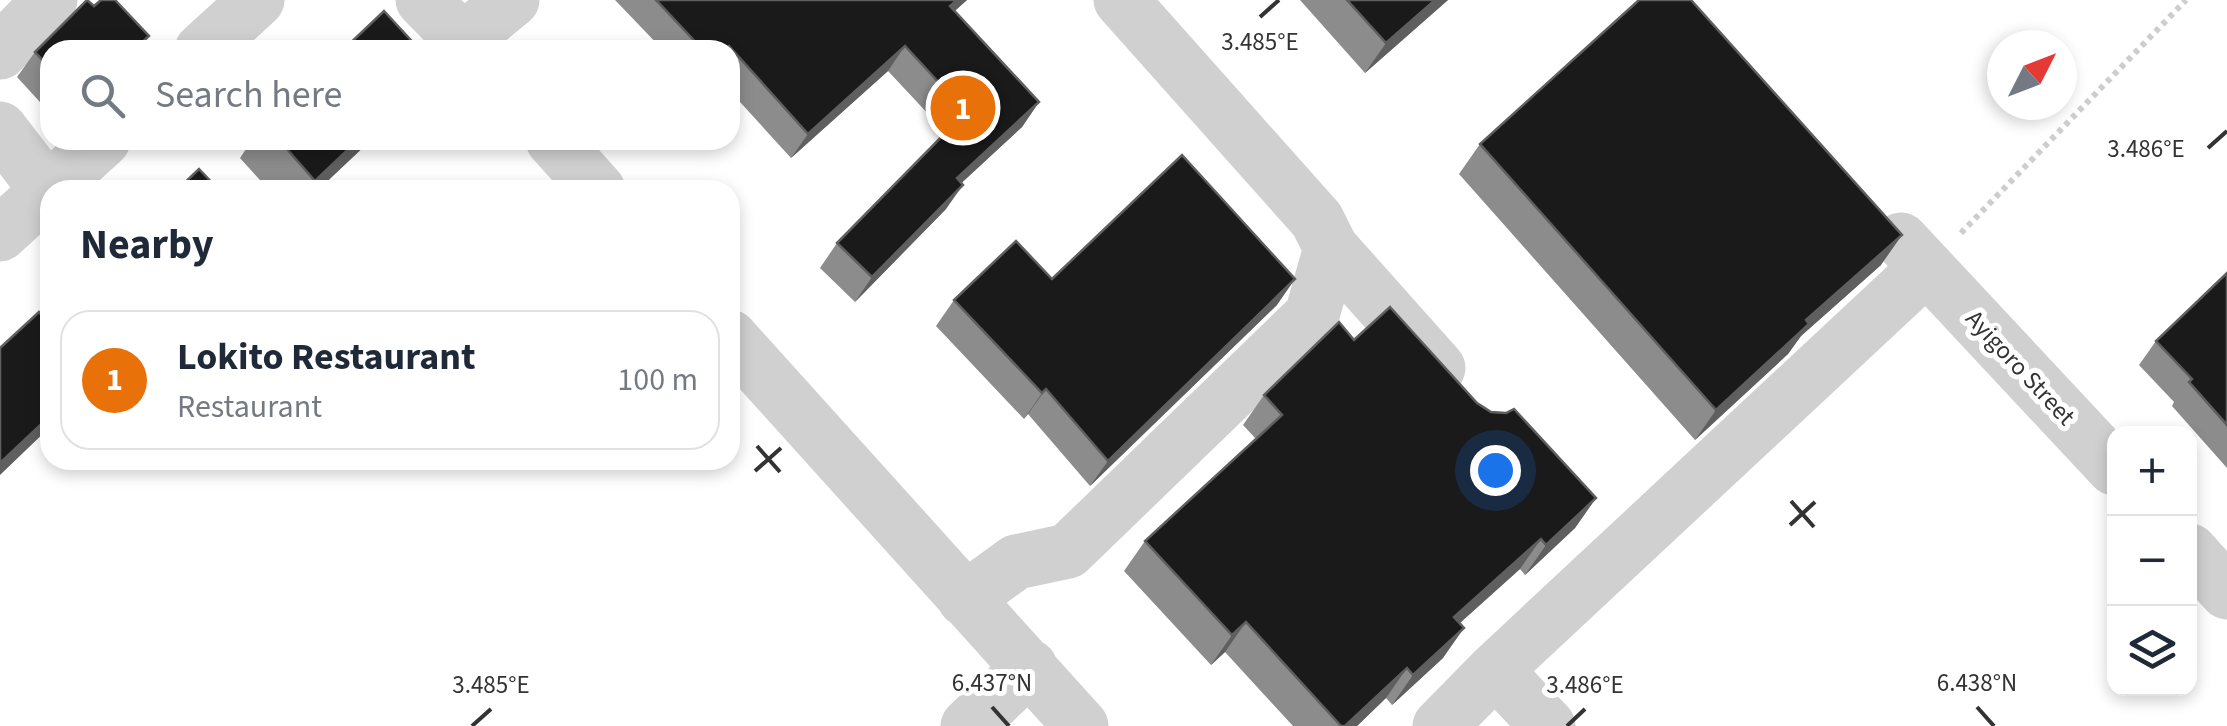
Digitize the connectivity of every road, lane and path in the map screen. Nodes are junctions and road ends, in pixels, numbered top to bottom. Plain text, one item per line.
1 (50, 0) edge
2 (257, 0) edge
3 (424, 0) edge
4 (512, 0) edge
5 (1120, 0) edge
6 (2186, 0) edge
7 (213, 40) edge
8 (463, 40) edge
9 (473, 40) edge
10 (0, 52) edge
11 (0, 128) edge
12 (92, 150) edge
13 (562, 150) edge
14 (58, 180) edge
15 (589, 180) edge
16 (40, 181) edge
17 (40, 197) edge
18 (1863, 198) edge
19 (0, 234) edge
20 (1331, 248) junction
21 (1926, 268) junction
22 (740, 349) edge
23 (1466, 398) edge
24 (2107, 461) edge
25 (2197, 559) edge
26 (2227, 592) edge
27 (966, 599) junction
28 (1030, 668) junction
29 (1495, 670) junction
30 (968, 726) edge
31 (1081, 726) edge
32 (1440, 726) edge
33 (1548, 726) edge

1 - 10 street
2 - 7 street
3 - 8 street
4 - 9 street
5 - 20 street
6 - 21 path
11 - 16 street
12 - 14 street
13 - 15 street
17 - 19 street
18 - 21 street, Ayigoro Street
20 - 23 street
20 - 27 street
21 - 24 street, Ayigoro Street
21 - 29 street
22 - 27 street
25 - 26 street
27 - 28 street
28 - 30 street
28 - 31 street
29 - 32 street
29 - 33 street

